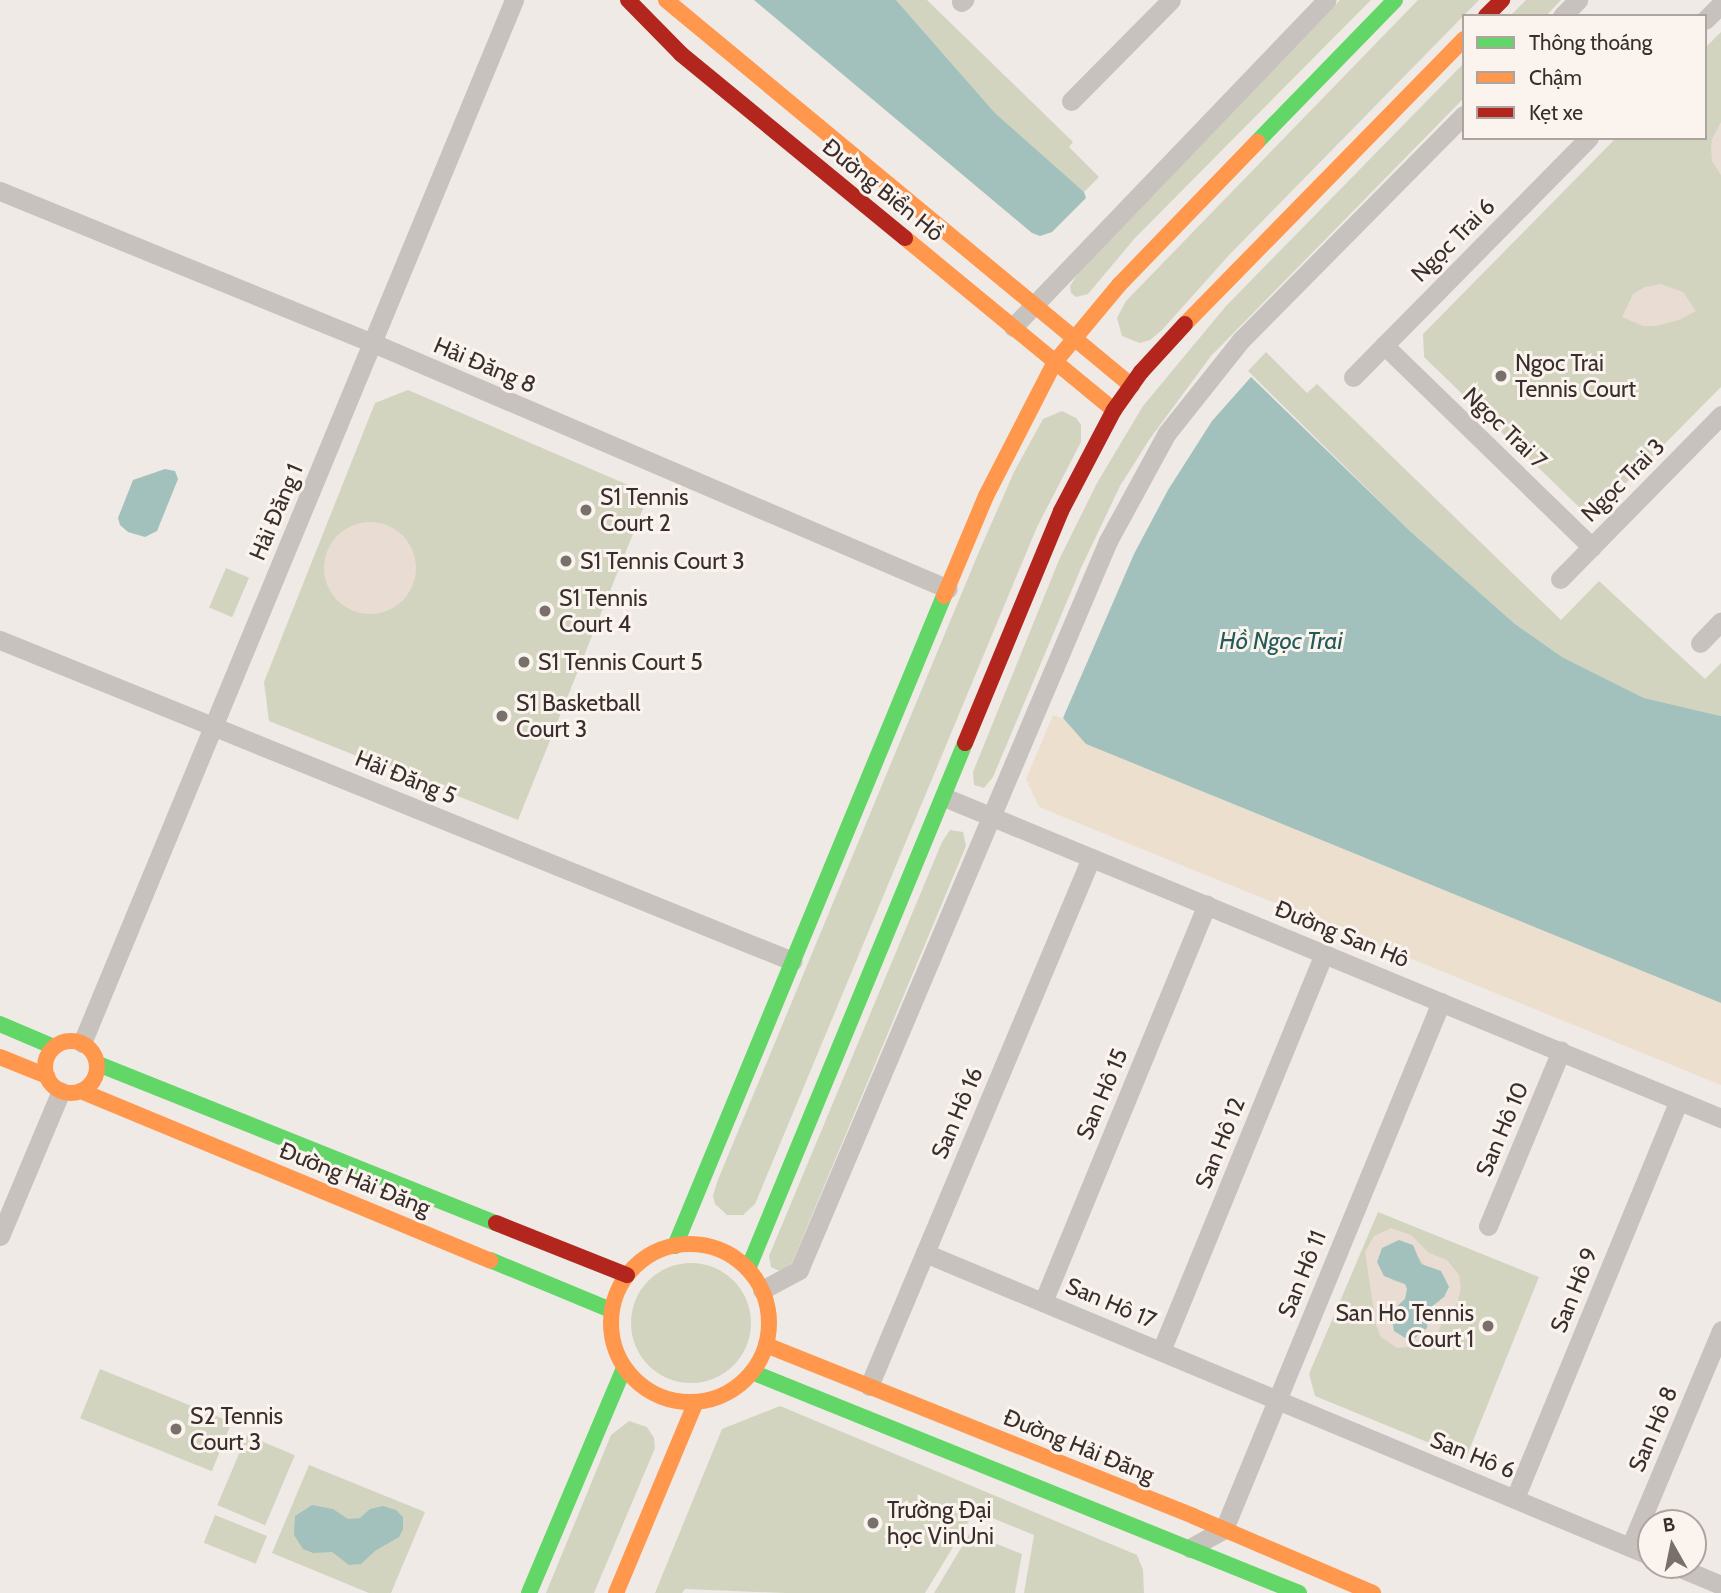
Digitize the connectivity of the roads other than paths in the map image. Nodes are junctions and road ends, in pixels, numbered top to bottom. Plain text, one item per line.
1 (514, 0) edge
2 (628, 0) edge
3 (666, 0) edge
4 (1171, 0) edge
5 (1327, 0) edge
6 (1395, 0) edge
7 (1502, 0) edge
8 (1578, 0) edge
9 (1721, 4) edge
10 (1488, 14) edge
11 (1564, 14) edge
12 (1707, 18) edge
13 (1462, 41) edge
14 (1071, 101) dead end
15 (1462, 117) edge
16 (1587, 140) edge
17 (0, 191) edge
18 (1032, 304) junction
19 (1013, 327) junction
20 (1072, 338) junction
21 (373, 343) junction
22 (1384, 345) junction
23 (1055, 362) junction
24 (1353, 377) dead end
25 (1132, 386) junction
26 (1114, 410) junction
27 (1721, 415) edge
28 (1592, 547) junction
29 (1560, 579) dead end
30 (948, 589) junction
31 (1721, 621) edge
32 (0, 640) edge
33 (1700, 643) dead end
34 (214, 725) junction
35 (944, 797) junction
36 (990, 816) junction
37 (1091, 858) junction
38 (1207, 905) junction
39 (1324, 953) junction
40 (792, 961) junction
41 (1441, 1002) junction
42 (0, 1024) edge
43 (82, 1043) junction
44 (54, 1047) junction
45 (1561, 1051) junction
46 (0, 1056) edge
47 (97, 1064) junction
48 (47, 1076) junction
49 (61, 1091) junction
50 (81, 1091) junction
51 (1679, 1100) junction
52 (1721, 1118) edge
53 (1488, 1226) dead end
54 (0, 1236) edge
55 (675, 1246) junction
56 (925, 1253) junction
57 (748, 1269) junction
58 (627, 1275) junction
59 (762, 1290) junction
60 (1043, 1302) junction
61 (611, 1310) junction
62 (1721, 1330) edge
63 (766, 1345) junction
64 (1161, 1351) junction
65 (623, 1370) junction
66 (752, 1372) junction
67 (869, 1386) junction
68 (1276, 1401) junction
69 (696, 1402) junction
70 (1515, 1498) junction
71 (1193, 1516) junction
72 (1224, 1529) junction
73 (1630, 1547) junction
74 (1190, 1548) junction
75 (1637, 1550) edge
76 (529, 1593) edge
77 (617, 1593) edge
78 (1299, 1593) edge
79 (1373, 1593) edge

1 - 21 street, Hải Đăng 1
2 - 19 street, Đường Biển Hồ
3 - 18 street, Đường Biển Hồ
4 - 14 street
5 - 18 street
6 - 20 street
7 - 10 street
8 - 11 street
9 - 12 street
13 - 25 street
15 - 36 street
16 - 22 street, Ngọc Trai 6
17 - 21 street, Hải Đăng 8
18 - 19 street
18 - 20 street, Đường Biển Hồ
19 - 23 street, Đường Biển Hồ
20 - 23 street
20 - 25 street, Đường Biển Hồ
21 - 30 street, Hải Đăng 8
21 - 34 street, Hải Đăng 1
22 - 24 street, Ngọc Trai 6
22 - 28 street, Ngọc Trai 7
23 - 26 street, Đường Biển Hồ
23 - 30 street
25 - 26 street
26 - 35 street
27 - 28 street, Ngọc Trai 3
28 - 29 street, Ngọc Trai 3
30 - 40 street
31 - 33 street
32 - 34 street, Hải Đăng 5
34 - 40 street, Hải Đăng 5
34 - 43 street, Hải Đăng 1
35 - 36 street, Đường San Hô
35 - 57 street
36 - 37 street, Đường San Hô
36 - 59 street
37 - 38 street, Đường San Hô
37 - 56 street, San Hô 16
38 - 39 street, Đường San Hô
38 - 60 street, San Hô 15
39 - 41 street, Đường San Hô
39 - 64 street, San Hô 12
40 - 55 street
41 - 45 street, Đường San Hô
41 - 68 street, San Hô 11
42 - 44 street
43 - 44 street
43 - 47 street
44 - 48 street
45 - 51 street, Đường San Hô
45 - 53 street, San Hô 10
46 - 48 street
47 - 50 street
47 - 58 street, Đường Hải Đăng
48 - 49 street
49 - 50 street
49 - 54 street
50 - 61 street, Đường Hải Đăng
51 - 52 street, Đường San Hô
51 - 70 street, San Hô 9
55 - 57 street
55 - 58 street
56 - 60 street, San Hô 17
56 - 67 street, San Hô 16
57 - 59 street
58 - 61 street
59 - 63 street
60 - 64 street, San Hô 17
61 - 65 street
62 - 73 street, San Hô 8
63 - 66 street
63 - 67 street, Đường Hải Đăng
64 - 68 street, San Hô 17
65 - 69 street
65 - 76 street
66 - 69 street
66 - 74 street
67 - 71 street, Đường Hải Đăng
68 - 70 street, San Hô 6
68 - 72 street, San Hô 11
69 - 77 street
70 - 73 street, San Hô 6
71 - 72 street, Đường Hải Đăng
71 - 74 street
72 - 74 street
72 - 79 street, Đường Hải Đăng
73 - 75 street, San Hô 6
74 - 78 street

